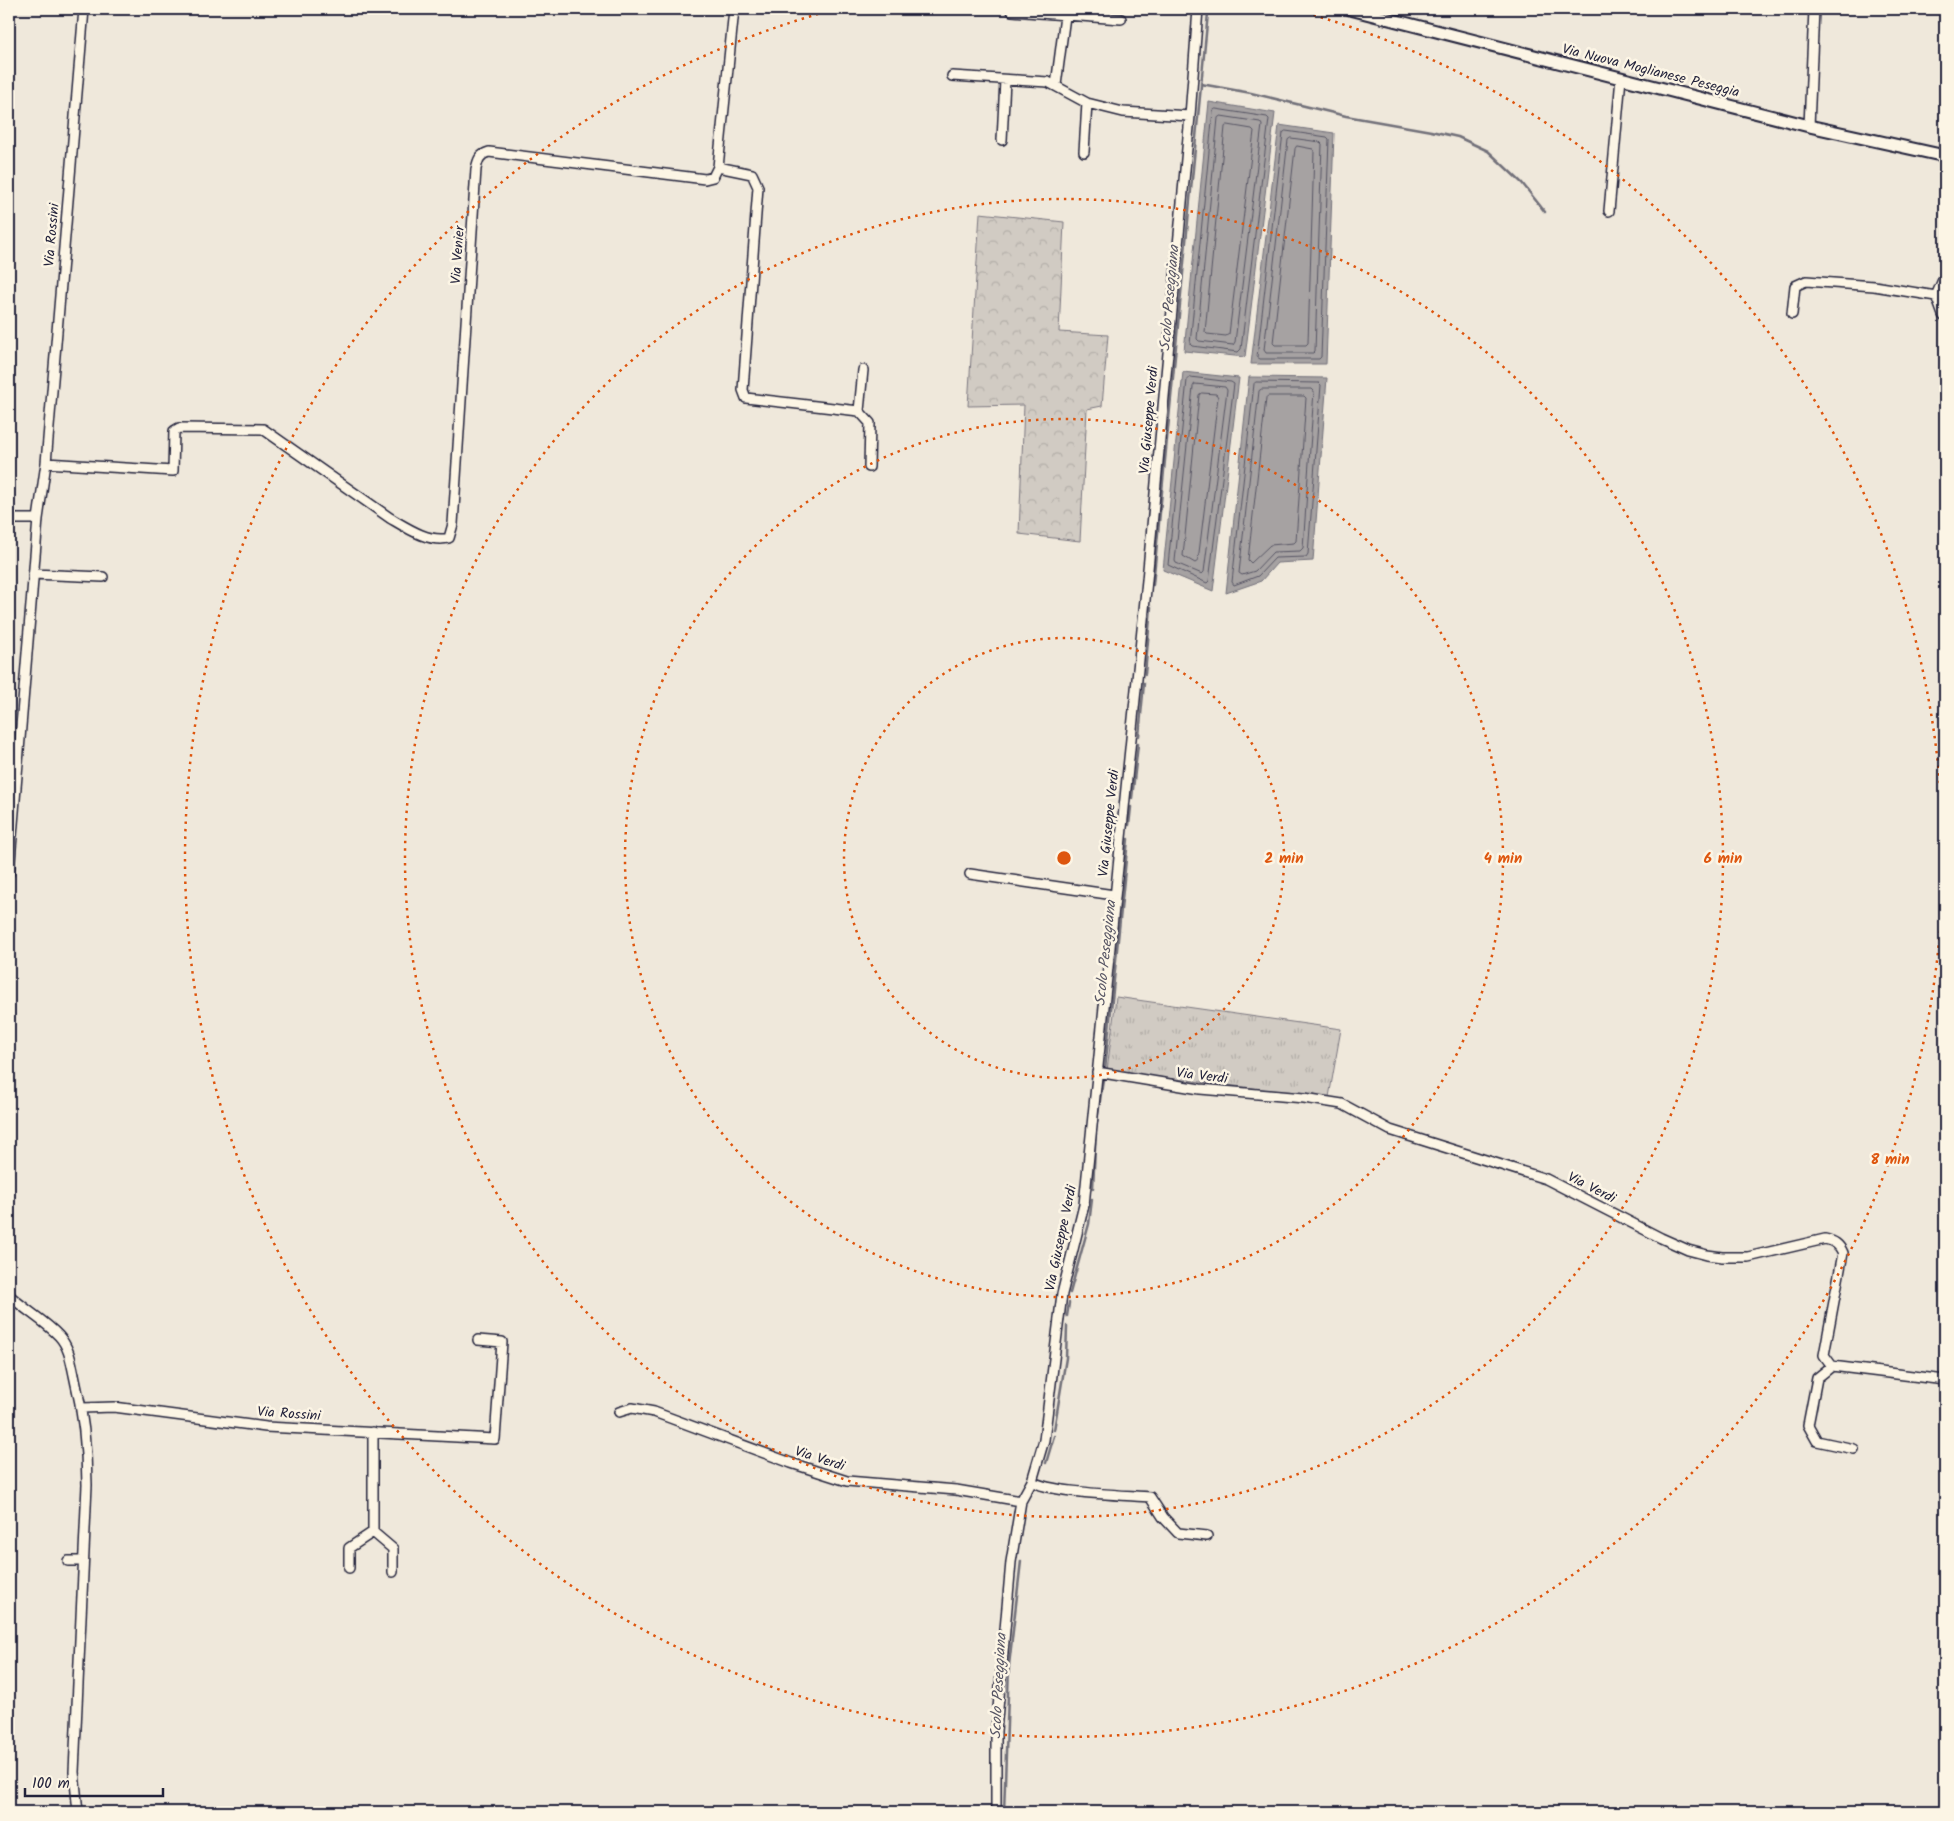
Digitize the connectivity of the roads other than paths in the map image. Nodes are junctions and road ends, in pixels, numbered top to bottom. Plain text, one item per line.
1 (84, 9) edge
2 (734, 9) edge
3 (1198, 9) edge
4 (1350, 9) edge
5 (1814, 9) edge
6 (1012, 11) dead end
7 (1065, 16) junction
8 (1121, 19) dead end
9 (952, 76) dead end
10 (1621, 78) junction
11 (1005, 80) junction
12 (1056, 85) junction
13 (1087, 103) junction
14 (1190, 116) junction
15 (1809, 126) junction
16 (1002, 140) dead end
17 (1084, 152) dead end
18 (1945, 156) edge
19 (718, 167) junction
20 (1609, 211) dead end
21 (1945, 274) edge
22 (1936, 296) junction
23 (1792, 314) dead end
24 (1945, 317) edge
25 (863, 370) dead end
26 (859, 411) junction
27 (46, 464) junction
28 (869, 467) dead end
29 (9, 519) edge
30 (38, 519) junction
31 (33, 574) junction
32 (103, 577) dead end
33 (9, 873) edge
34 (970, 874) dead end
35 (1114, 896) junction
36 (1097, 1072) junction
37 (9, 1294) edge
38 (478, 1340) dead end
39 (1832, 1366) junction
40 (1945, 1380) edge
41 (82, 1408) junction
42 (619, 1412) dead end
43 (374, 1432) junction
44 (1854, 1450) dead end
45 (1032, 1481) junction
46 (1021, 1501) junction
47 (373, 1532) junction
48 (1207, 1536) dead end
49 (68, 1561) dead end
50 (83, 1561) junction
51 (349, 1568) dead end
52 (393, 1572) dead end
53 (78, 1812) edge
54 (996, 1812) edge

1 - 27 street, Via Rossini
2 - 19 street
3 - 14 street, Via Giuseppe Verdi
4 - 10 main road, Via Nuova Moglianese Peseggia
5 - 15 street
6 - 7 street
7 - 8 street
7 - 12 street
9 - 11 street
10 - 15 main road, Via Nuova Moglianese Peseggia
10 - 20 street
11 - 12 street
11 - 16 street
12 - 13 street
13 - 14 street
13 - 17 street
14 - 35 street, Via Giuseppe Verdi
15 - 18 main road, Via Nuova Moglianese Peseggia
19 - 26 street
19 - 27 street, Via Venier
21 - 22 street
22 - 23 street
22 - 24 street
25 - 26 street
26 - 28 street
27 - 30 street, Via Rossini
29 - 30 street
30 - 31 street, Via Rossini
31 - 32 street
31 - 33 street, Via Rossini
34 - 35 street
35 - 36 street, Via Giuseppe Verdi
36 - 39 street, Via Verdi
36 - 45 street, Via Giuseppe Verdi
37 - 41 street
38 - 43 street, Via Rossini
39 - 40 street
39 - 44 street
41 - 43 street, Via Rossini
41 - 50 street
42 - 46 street, Via Verdi
43 - 47 street
45 - 46 street, Via Giuseppe Verdi
45 - 48 street
46 - 54 street, Via Giuseppe Verdi
47 - 51 street
47 - 52 street
49 - 50 street
50 - 53 street

